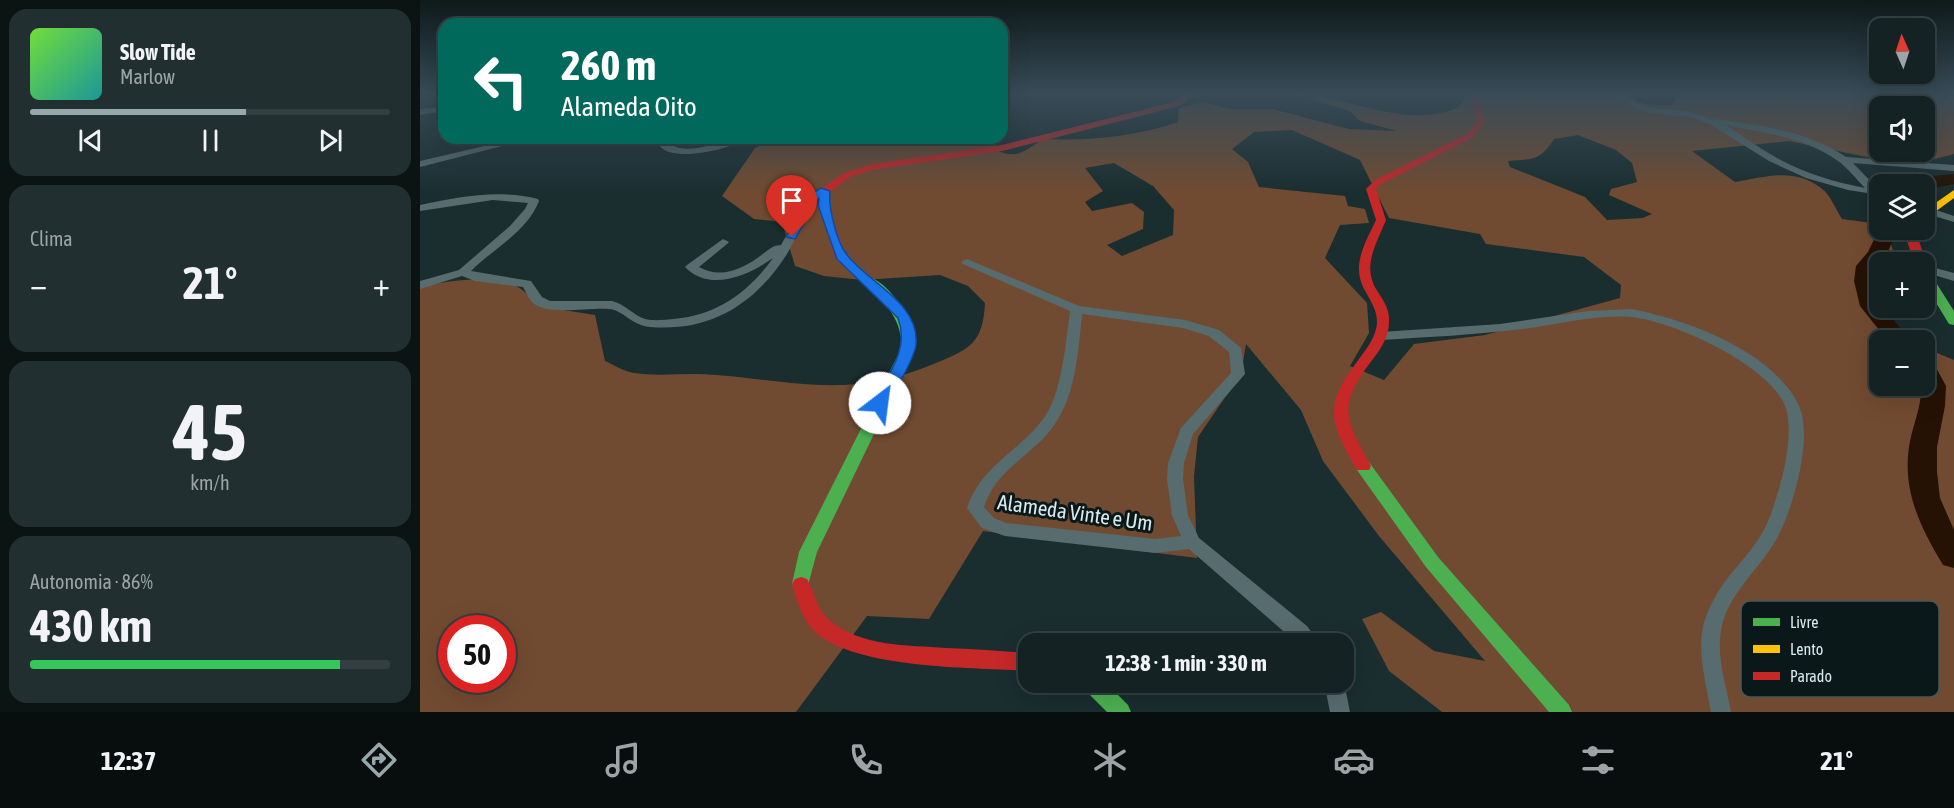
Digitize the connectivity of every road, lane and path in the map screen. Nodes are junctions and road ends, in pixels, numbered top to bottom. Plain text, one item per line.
1 (1085, 127) edge
2 (1476, 127) edge
3 (1720, 127) edge
4 (1748, 127) edge
5 (504, 144) edge
6 (664, 144) edge
7 (719, 144) edge
8 (1844, 160) junction
9 (420, 164) edge
10 (1954, 168) edge
11 (1869, 186) edge
12 (825, 191) junction
13 (1869, 191) edge
14 (1954, 193) edge
15 (1935, 206) edge
16 (420, 208) edge
17 (1935, 214) edge
18 (1954, 219) edge
19 (792, 237) junction
20 (723, 242) dead end
21 (967, 262) dead end
22 (463, 272) junction
23 (1935, 273) edge
24 (1954, 277) edge
25 (420, 285) edge
26 (1935, 289) edge
27 (1076, 309) junction
28 (1954, 321) edge
29 (1381, 336) junction
30 (1192, 542) junction
31 (1301, 633) edge
32 (1018, 661) edge
33 (1101, 693) edge
34 (1338, 693) edge
35 (1343, 710) edge
36 (1121, 712) edge
37 (1562, 712) edge
38 (1721, 712) edge

1 - 12 main road
2 - 29 main road
3 - 13 street
4 - 8 street
5 - 9 street
6 - 7 street
8 - 10 street
8 - 11 street
12 - 19 street
12 - 32 main road
14 - 15 main road
16 - 22 street
17 - 18 street
19 - 20 street
19 - 22 street
21 - 27 street
22 - 25 street
23 - 24 street
26 - 28 main road
27 - 30 street
27 - 30 street, Alameda Vinte e Um
29 - 37 main road
29 - 38 street
30 - 31 street
33 - 36 main road
34 - 35 street

